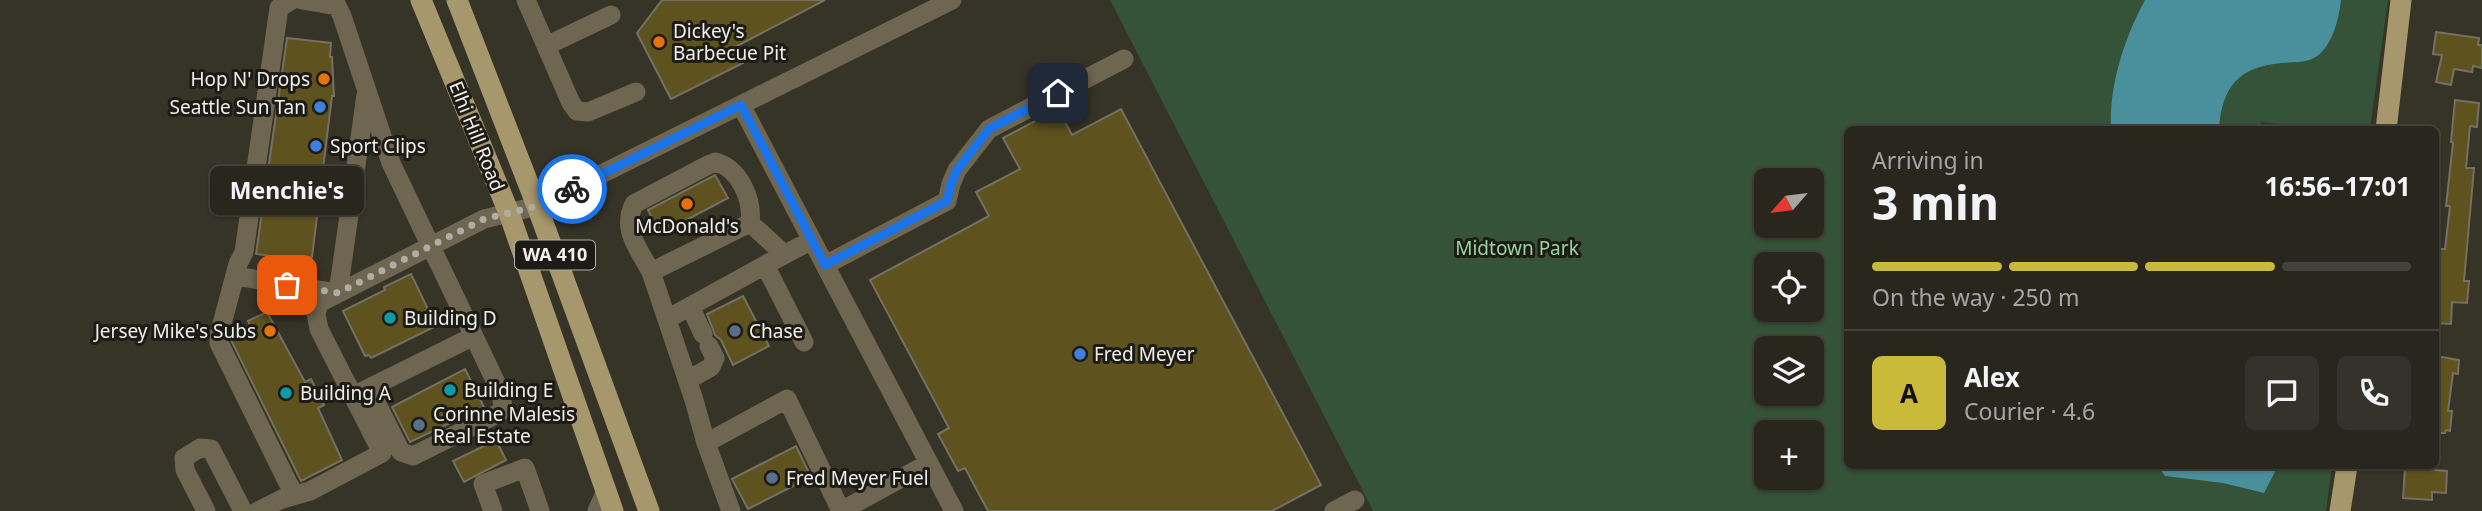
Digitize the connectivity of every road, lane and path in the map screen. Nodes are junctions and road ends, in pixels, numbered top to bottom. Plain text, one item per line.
1 (292, 0) edge
2 (302, 0) edge
3 (421, 0) edge
4 (457, 0) edge
5 (526, 0) edge
6 (952, 0) edge
7 (2401, 0) edge
8 (611, 15) dead end
9 (546, 46) junction
10 (1124, 59) dead end
11 (367, 90) junction
12 (636, 92) dead end
13 (741, 105) junction
14 (2386, 126) edge
15 (537, 206) junction
16 (509, 213) junction
17 (750, 223) junction
18 (811, 240) junction
19 (432, 246) junction
20 (784, 254) junction
21 (765, 265) junction
22 (825, 265) junction
23 (651, 272) junction
24 (235, 276) junction
25 (338, 293) junction
26 (690, 306) junction
27 (667, 319) junction
28 (474, 337) junction
29 (804, 342) dead end
30 (688, 380) junction
31 (361, 392) junction
32 (706, 443) junction
33 (929, 463) junction
34 (2347, 469) edge
35 (295, 495) junction
36 (1355, 500) dead end
37 (610, 501) edge
38 (206, 511) edge
39 (243, 511) edge
40 (258, 511) edge
41 (493, 511) edge
42 (540, 511) edge
43 (597, 511) edge
44 (649, 511) edge
45 (731, 511) edge
46 (841, 511) edge
47 (954, 511) edge
48 (1334, 511) edge
49 (2340, 511) edge

1 - 24 street
2 - 11 street
3 - 16 main road, Elhi Hill Road / WA 410
4 - 15 main road, Elhi Hill Road / WA 410
5 - 9 street
6 - 13 street
7 - 14 main road
8 - 9 street
9 - 12 street
10 - 22 street
11 - 19 street
11 - 25 street
13 - 15 street
13 - 18 street
15 - 16 street
15 - 44 main road, Elhi Hill Road / WA 410
16 - 19 street
16 - 37 main road, Elhi Hill Road / WA 410
17 - 20 street
17 - 23 street
17 - 23 street
18 - 20 street
18 - 22 street
19 - 25 street
19 - 28 street
20 - 21 street
21 - 26 street
21 - 29 street
22 - 33 street
23 - 27 street
24 - 25 street
24 - 35 street
25 - 31 street
26 - 27 street
26 - 30 street
27 - 30 street
28 - 31 street
28 - 31 street
30 - 32 street
31 - 35 street
32 - 45 street
32 - 46 street
33 - 46 street
33 - 47 street
34 - 49 main road
35 - 40 street
36 - 48 street
37 - 43 street
38 - 39 street
41 - 42 street

